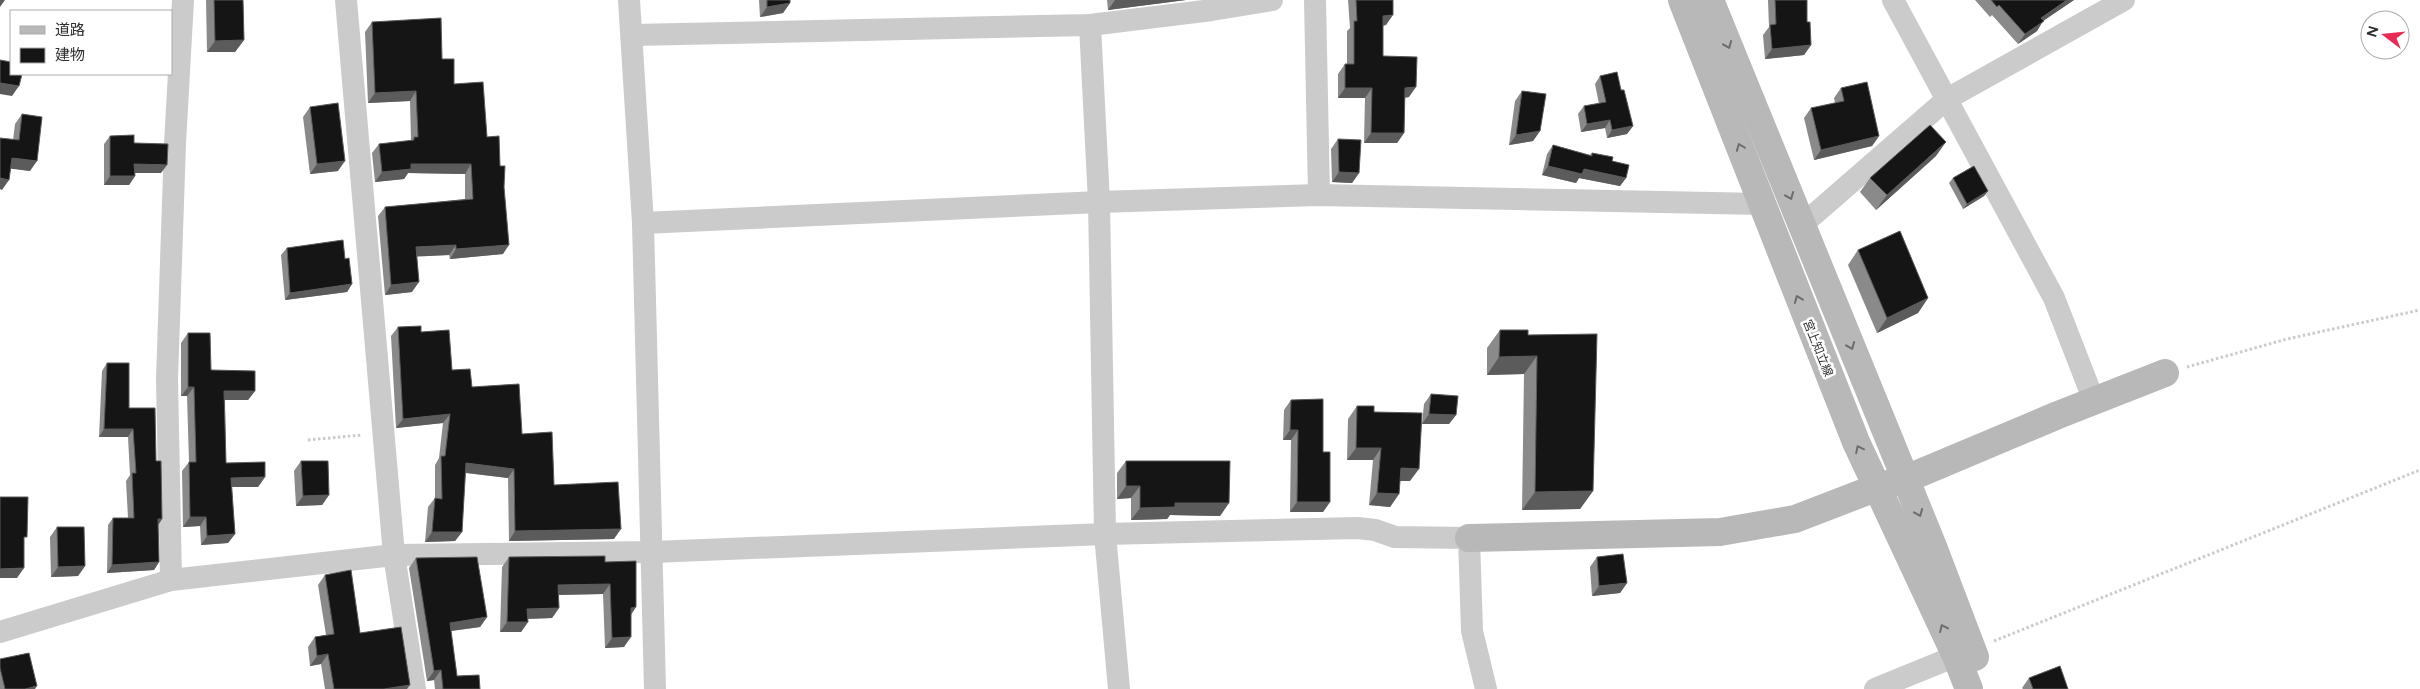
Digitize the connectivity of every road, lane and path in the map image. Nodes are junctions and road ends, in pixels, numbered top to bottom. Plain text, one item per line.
1 (183, 0) edge
2 (346, 0) edge
3 (629, 0) edge
4 (1272, 0) edge
5 (1314, 0) edge
6 (1682, 0) edge
7 (1710, 0) edge
8 (1893, 0) edge
9 (2124, 0) edge
10 (1210, 5) edge
11 (2093, 7) edge
12 (1090, 25) junction
13 (633, 35) junction
14 (1947, 99) junction
15 (1319, 195) junction
16 (1099, 202) junction
17 (1762, 204) junction
18 (643, 223) junction
19 (1802, 225) junction
20 (2420, 310) edge
21 (2165, 374) joint
22 (2094, 401) junction
23 (383, 434) junction
24 (308, 440) dead end
25 (2420, 470) edge
26 (1906, 479) junction
27 (1878, 487) junction
28 (1104, 534) junction
29 (1469, 538) junction
30 (653, 552) junction
31 (394, 555) junction
32 (172, 580) junction
33 (0, 632) edge
34 (1964, 653) junction
35 (415, 689) edge
36 (655, 689) edge
37 (1119, 689) edge
38 (1486, 689) edge
39 (1875, 689) edge
40 (1969, 689) edge
41 (1987, 689) edge

1 - 32 street
2 - 23 street
3 - 13 street
4 - 10 street
5 - 15 street
17 -> 6 main road, 宮上知立線
7 -> 19 main road, 宮上知立線
8 - 14 street
9 - 11 street
10 - 12 street
11 - 14 street
12 - 13 street
12 - 16 street
13 - 18 street
14 - 19 street
14 - 22 street
15 - 16 street
15 - 17 street
16 - 18 street
16 - 28 street
27 -> 17 main road, 宮上知立線
18 - 30 street
19 -> 26 main road, 宮上知立線
20 - 21 path
21 - 22 main road
22 - 26 main road
23 - 24 path
23 - 31 street
25 - 34 path
26 - 27 main road
26 -> 34 main road, 宮上知立線
27 - 29 main road
34 -> 27 main road, 宮上知立線
28 - 29 street
28 - 30 street
28 - 37 street
29 - 38 street
30 - 31 street
30 - 36 street
31 - 32 street
31 - 35 street
32 - 33 street
34 - 39 street
34 - 40 main road, 宮上知立線
34 - 41 main road, 宮上知立線

